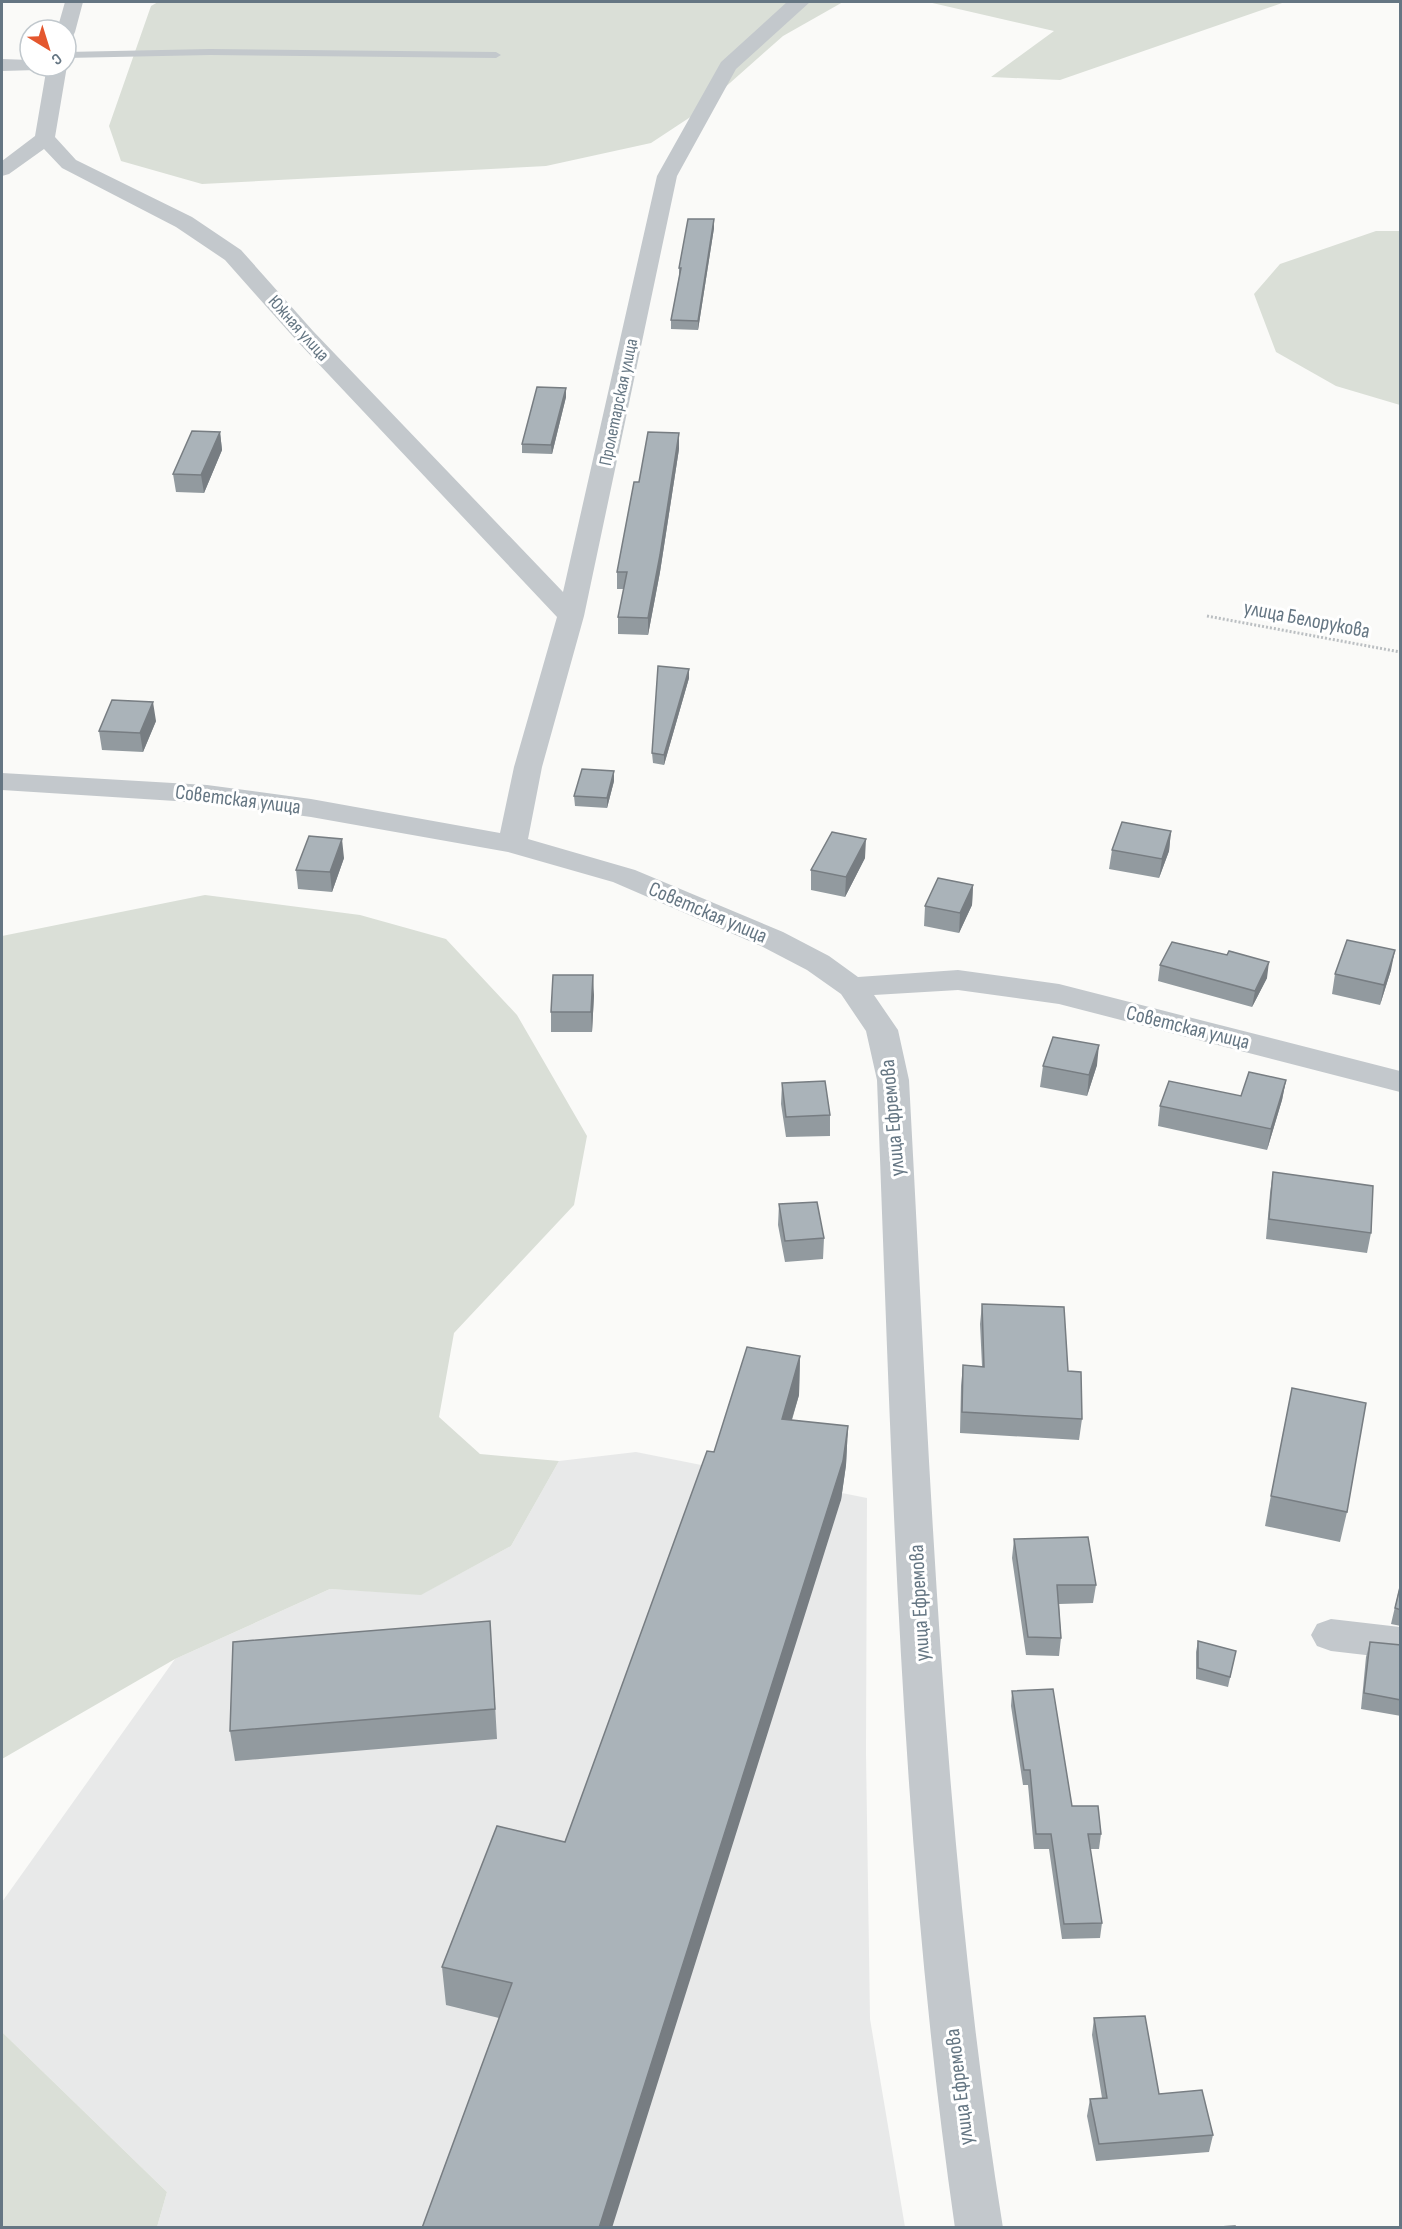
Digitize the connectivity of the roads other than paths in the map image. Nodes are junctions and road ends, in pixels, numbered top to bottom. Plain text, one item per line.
1 (74, 2) edge
2 (801, 2) edge
3 (70, 18) edge
4 (496, 55) dead end
5 (78, 61) edge
6 (2, 65) edge
7 (18, 66) edge
8 (52, 78) edge
9 (45, 138) junction
10 (2, 170) edge
11 (571, 616) junction
12 (2, 782) edge
13 (512, 844) junction
14 (852, 987) junction
15 (1401, 1081) edge
16 (1331, 1635) dead end
17 (1401, 1643) edge
18 (979, 2228) edge

1 - 3 street
2 - 11 street, Пролетарская улица
4 - 5 lane
6 - 7 street
8 - 9 street
9 - 10 street
9 - 11 street, Южная улица
11 - 13 street, Пролетарская улица
12 - 13 street, Советская улица
13 - 14 street, Советская улица
14 - 15 street, Советская улица
14 - 18 street, улица Ефремова
16 - 17 street

